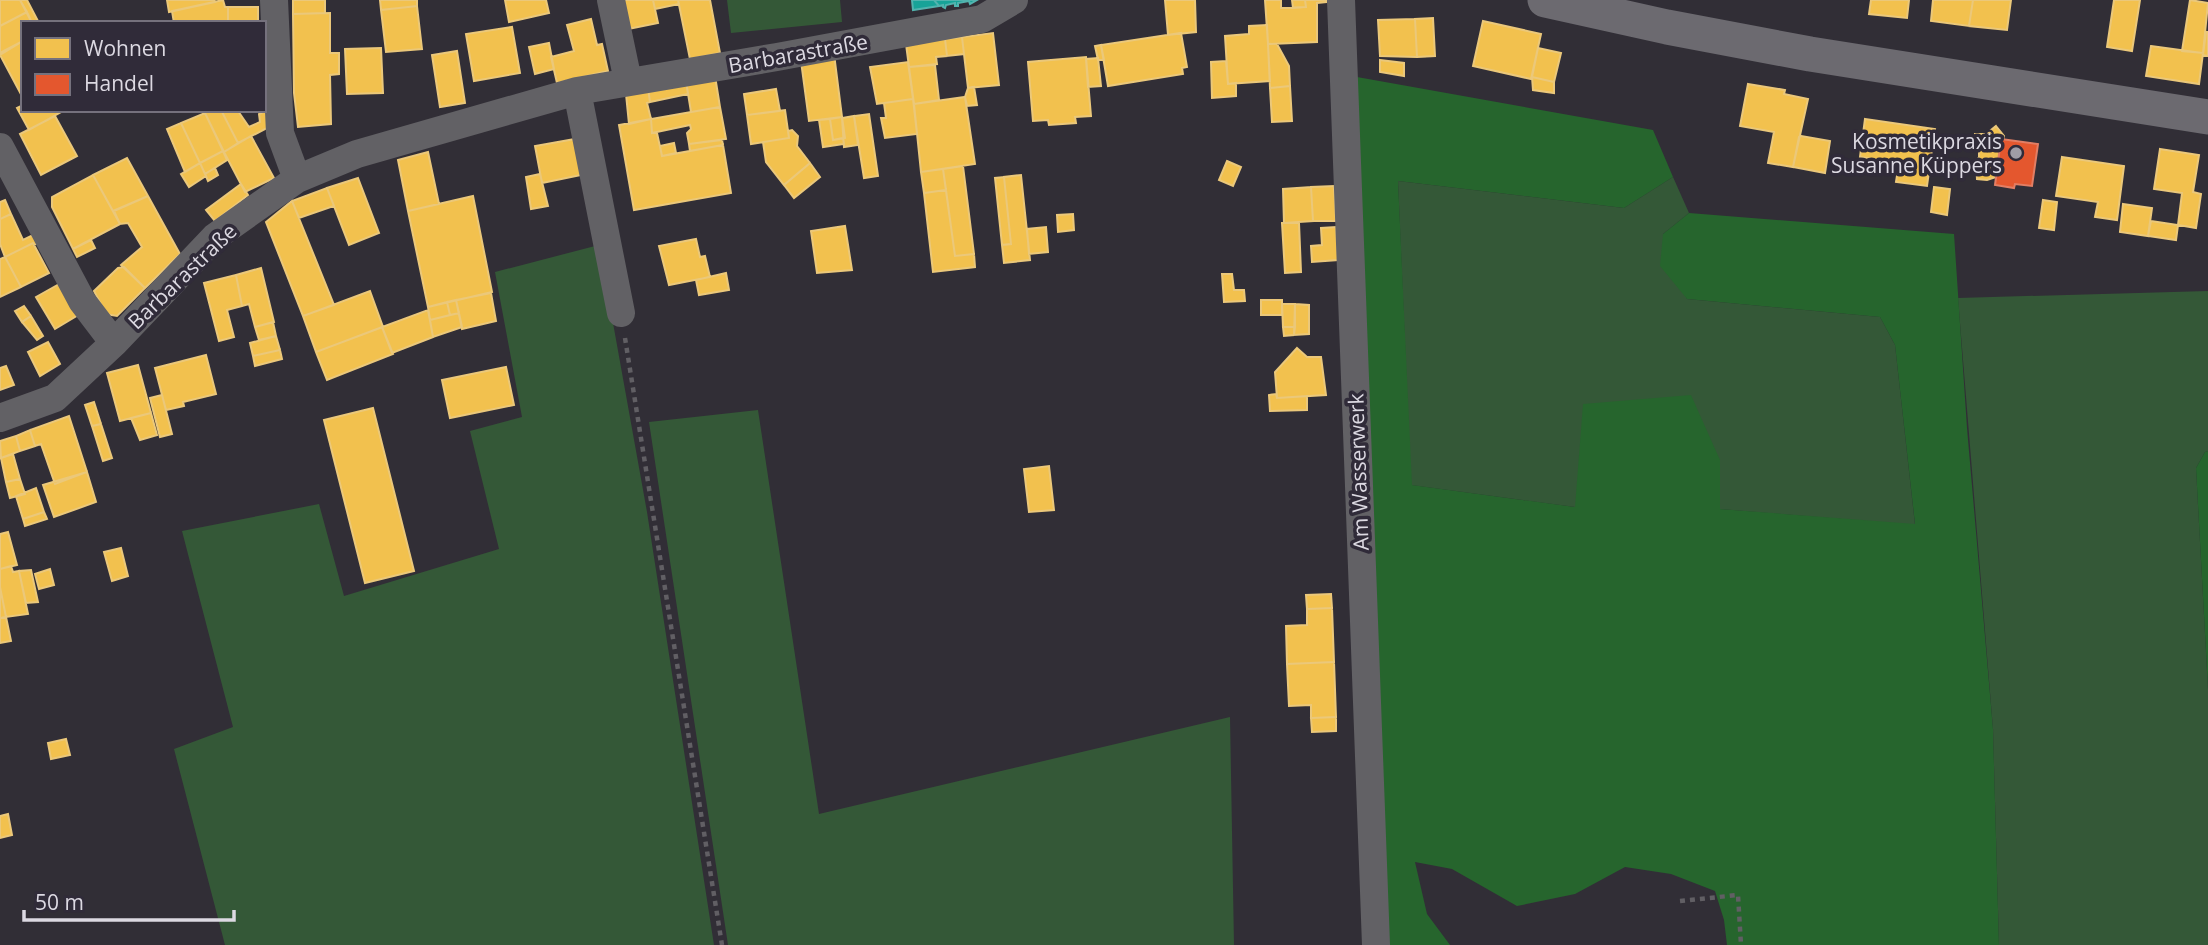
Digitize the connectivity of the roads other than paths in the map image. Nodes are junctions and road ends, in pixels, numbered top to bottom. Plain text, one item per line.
1 (274, 0) edge
2 (611, 0) edge
3 (1014, 0) edge
4 (1341, 0) edge
5 (1545, 0) edge
6 (1610, 6) edge
7 (628, 81) junction
8 (577, 91) junction
9 (2208, 117) edge
10 (0, 146) edge
11 (297, 179) junction
12 (621, 313) road end
13 (114, 343) junction
14 (0, 418) edge
15 (1376, 945) edge

1 - 11 street
2 - 7 street
3 - 7 street, Barbarastraße
4 - 15 street, Am Wasserwerk
5 - 6 main road
6 - 9 main road
7 - 8 street, Barbarastraße
8 - 11 street, Barbarastraße
8 - 12 street
10 - 13 street
11 - 13 street, Barbarastraße
13 - 14 street, Barbarastraße

